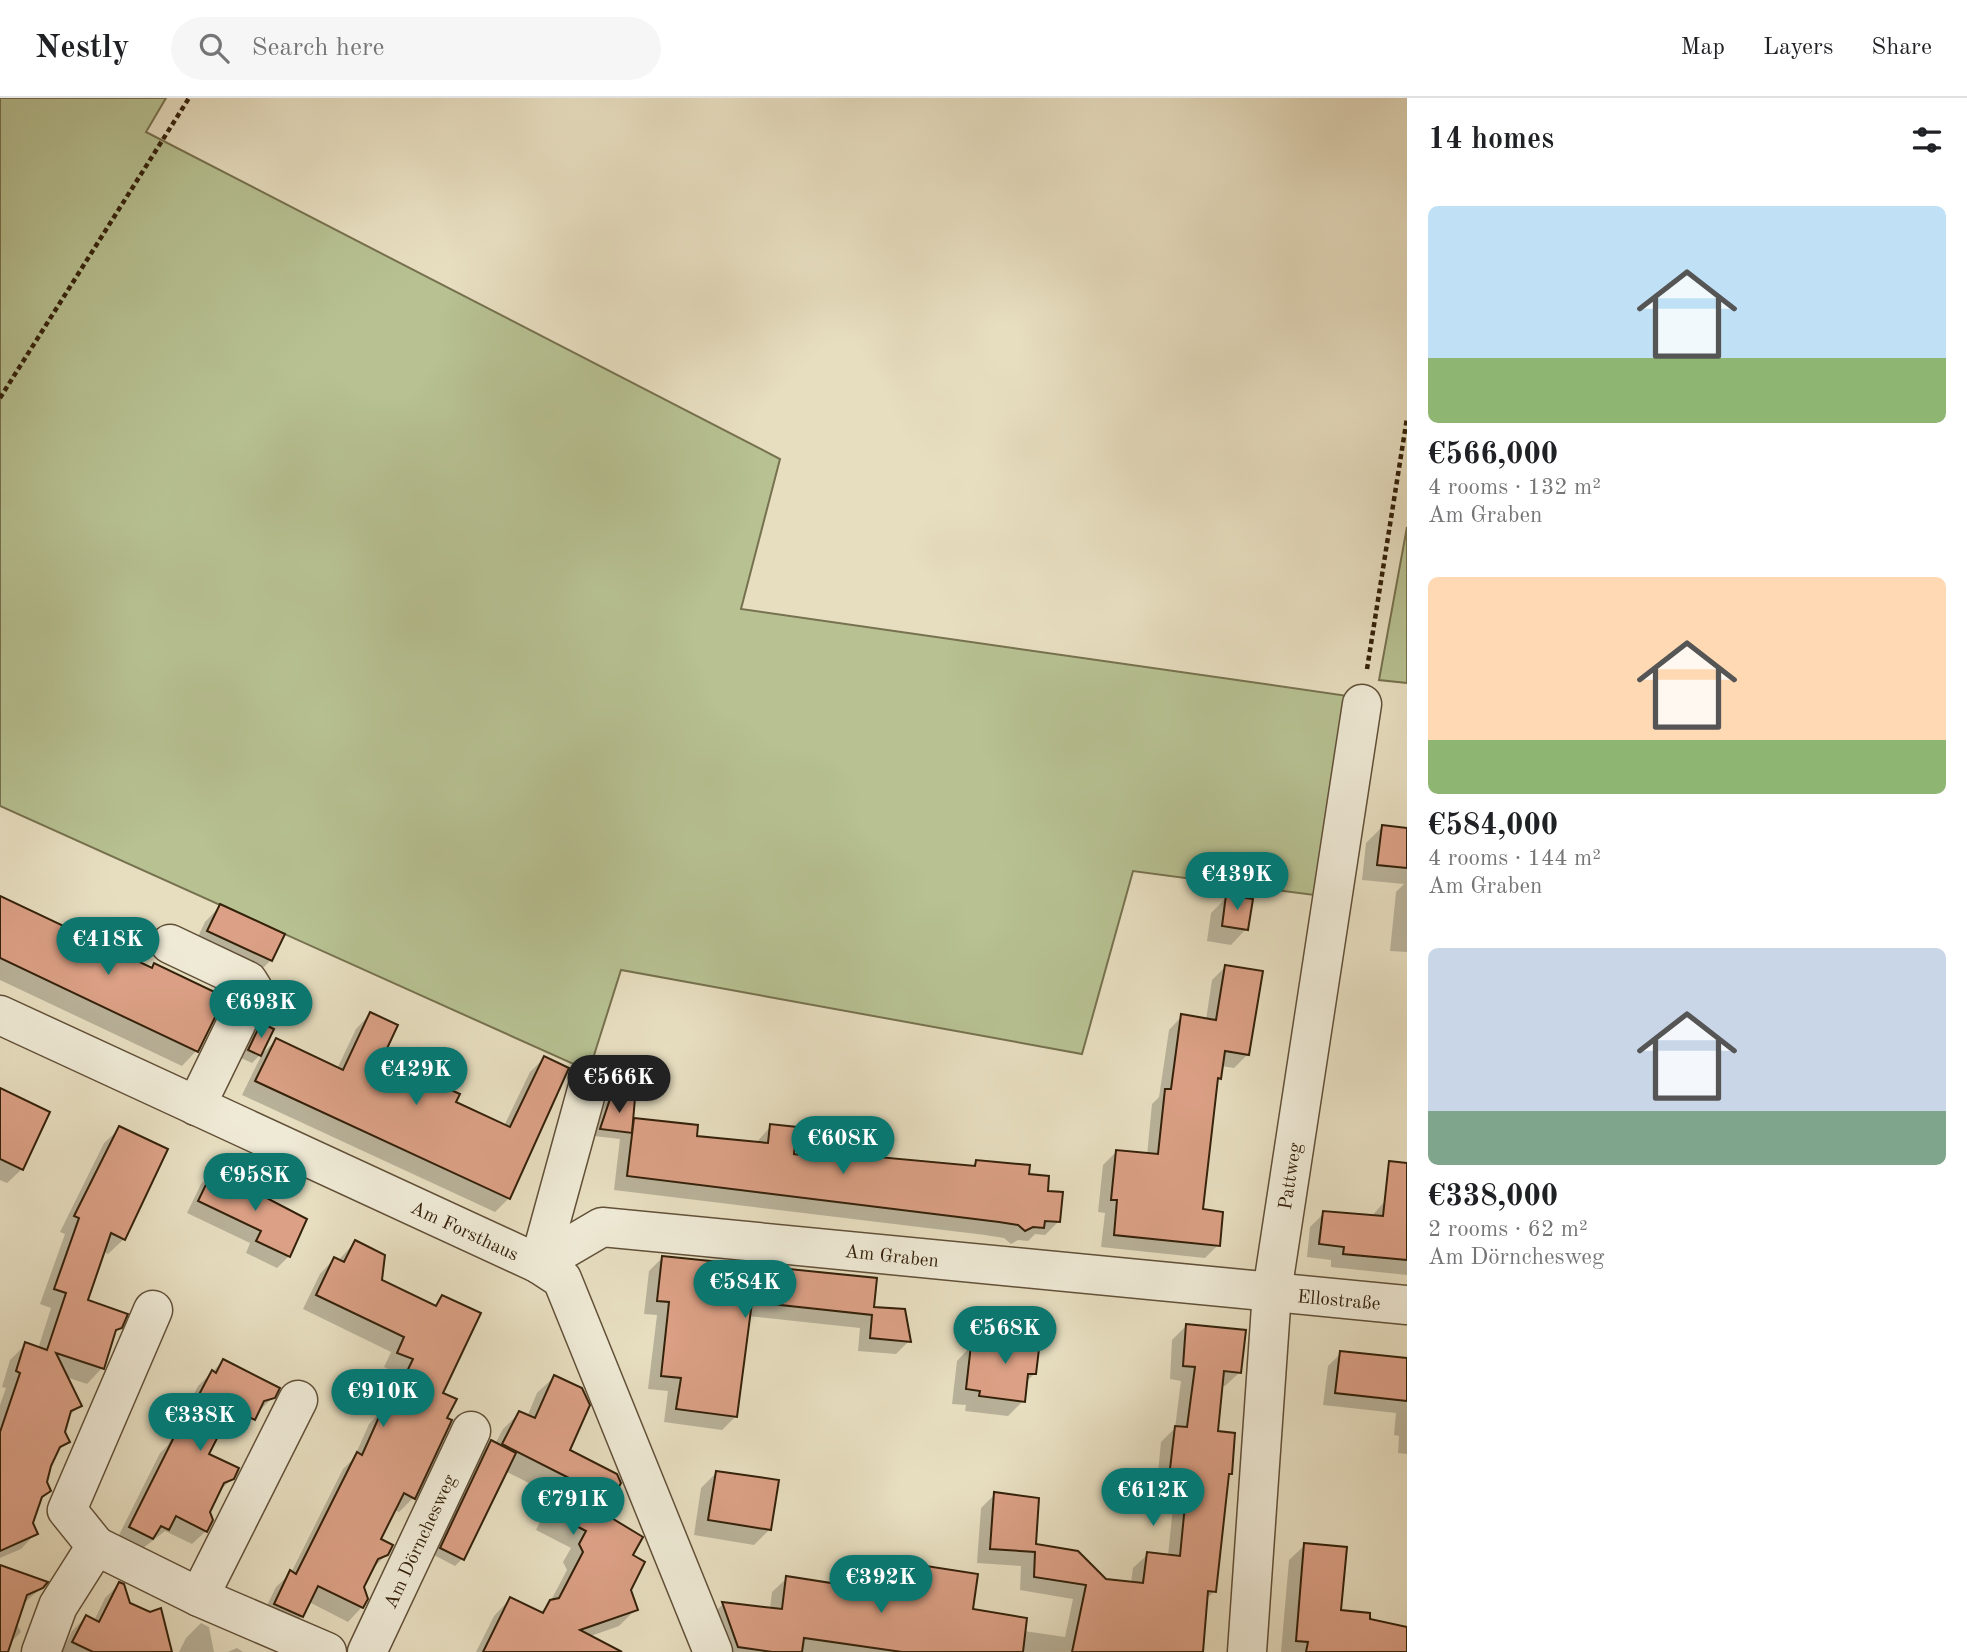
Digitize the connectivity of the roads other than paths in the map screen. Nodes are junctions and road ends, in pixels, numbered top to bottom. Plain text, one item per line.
1 (1362, 704) road end
2 (170, 944) dead end
3 (0, 1015) edge
4 (588, 1086) dead end
5 (196, 1105) junction
6 (539, 1264) junction
7 (1272, 1292) junction
8 (1407, 1305) edge
9 (153, 1310) dead end
10 (298, 1400) dead end
11 (471, 1431) dead end
12 (96, 1546) junction
13 (199, 1597) junction
14 (41, 1652) edge
15 (327, 1652) edge
16 (367, 1652) edge
17 (713, 1652) edge
18 (1247, 1652) edge

1 - 7 street, Pattweg
2 - 5 street
3 - 5 street, Am Forsthaus
4 - 6 street
5 - 6 street, Am Forsthaus
6 - 7 street, Am Graben
6 - 17 street, Am Forsthaus
7 - 8 street, Ellostraße
7 - 18 street, Pattweg
9 - 12 street
10 - 13 street
11 - 16 street, Am Dörnchesweg
12 - 13 street
12 - 14 street
13 - 15 street

